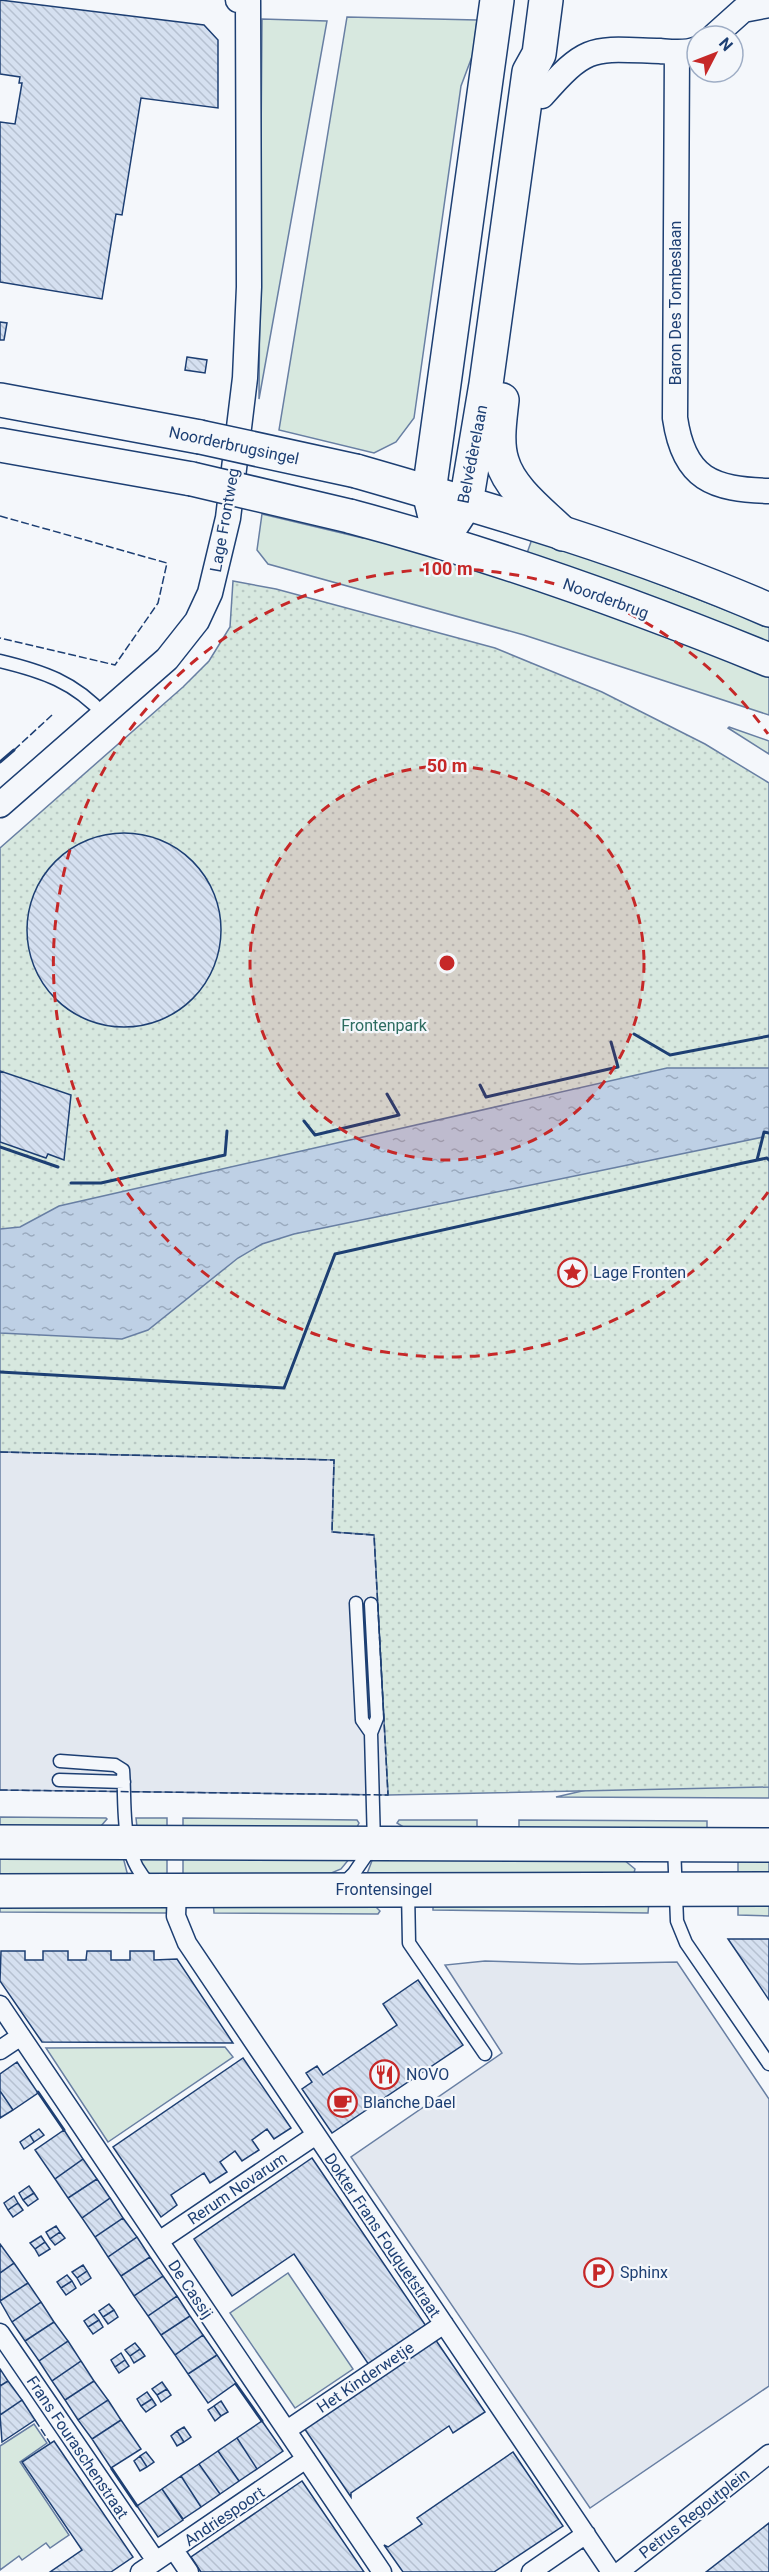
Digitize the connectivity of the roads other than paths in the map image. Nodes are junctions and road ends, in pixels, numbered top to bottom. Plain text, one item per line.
1 (498, 0) edge
2 (546, 0) edge
3 (243, 1) edge
4 (769, 5) edge
5 (727, 24) edge
6 (685, 50) edge
7 (539, 54) junction
8 (686, 84) edge
9 (542, 96) junction
10 (0, 400) edge
11 (0, 445) edge
12 (769, 491) edge
13 (429, 492) junction
14 (466, 503) junction
15 (563, 534) junction
16 (441, 541) junction
17 (769, 610) edge
18 (769, 660) edge
19 (0, 661) edge
20 (104, 715) junction
21 (0, 805) edge
22 (356, 1603) dead end
23 (371, 1604) dead end
24 (371, 1732) junction
25 (60, 1761) dead end
26 (59, 1780) dead end
27 (124, 1782) junction
28 (0, 1842) edge
29 (127, 1842) junction
30 (374, 1844) junction
31 (674, 1845) junction
32 (769, 1845) edge
33 (675, 1888) junction
34 (337, 1889) junction
35 (769, 1889) edge
36 (166, 1890) junction
37 (408, 1890) junction
38 (0, 1891) edge
39 (0, 2005) edge
40 (21, 2036) junction
41 (0, 2050) edge
42 (485, 2054) dead end
43 (769, 2064) edge
44 (316, 2135) junction
45 (159, 2241) junction
46 (444, 2324) junction
47 (0, 2333) edge
48 (287, 2430) junction
49 (769, 2454) edge
50 (306, 2459) junction
51 (586, 2534) junction
52 (174, 2550) junction
53 (156, 2561) junction
54 (140, 2572) edge
55 (189, 2572) edge
56 (382, 2572) edge
57 (531, 2572) edge
58 (611, 2572) edge
59 (619, 2572) edge

1 - 13 main road, Belvédèrelaan
2 - 7 main road, Belvédèrelaan
3 - 20 street, Lage Frontweg
4 - 5 street
6 - 9 street
7 - 9 main road
7 - 14 main road, Belvédèrelaan
8 - 12 street, Baron Des Tombeslaan
9 - 15 main road
10 - 13 main road, Noorderbrugsingel, bridge
11 - 16 main road, bridge
13 - 14 main road, Noorderbrugsingel
13 - 16 main road, Belvédèrelaan
14 - 15 main road
14 - 16 main road, Belvédèrelaan
15 - 17 main road
16 - 18 main road, Noorderbrug
19 - 20 lane
20 - 21 street, Lage Frontweg
22 - 24 lane
23 - 24 lane
24 - 30 lane
25 - 27 lane
26 - 27 lane
27 - 29 lane
28 - 29 main road
29 - 30 main road
29 - 36 lane
30 - 31 main road
30 - 34 lane
31 - 32 main road
31 - 33 lane
33 - 35 main road, Frontensingel
33 - 37 main road, Frontensingel
33 - 43 lane
34 - 36 main road, Frontensingel
34 - 37 main road, Frontensingel
36 - 38 main road, Frontensingel
36 - 44 street, Dokter Frans Fouquetstraat
37 - 42 lane
39 - 40 street, De Cassij
40 - 41 street
40 - 45 street, De Cassij
44 - 45 street, Rerum Novarum
44 - 46 street, Dokter Frans Fouquetstraat
45 - 48 street, De Cassij
46 - 48 street, Het Kinderwetje
46 - 51 street, Dokter Frans Fouquetstraat
47 - 53 street, Frans Fouraschenstraat
48 - 50 street, De Cassij
49 - 59 street, Petrus Regoutplein
50 - 52 street, Andriespoort
50 - 56 street, De Cassij
51 - 57 street
51 - 58 street, Dokter Frans Fouquetstraat
52 - 53 street, Andriespoort
52 - 55 street
53 - 54 street, Andriespoort

